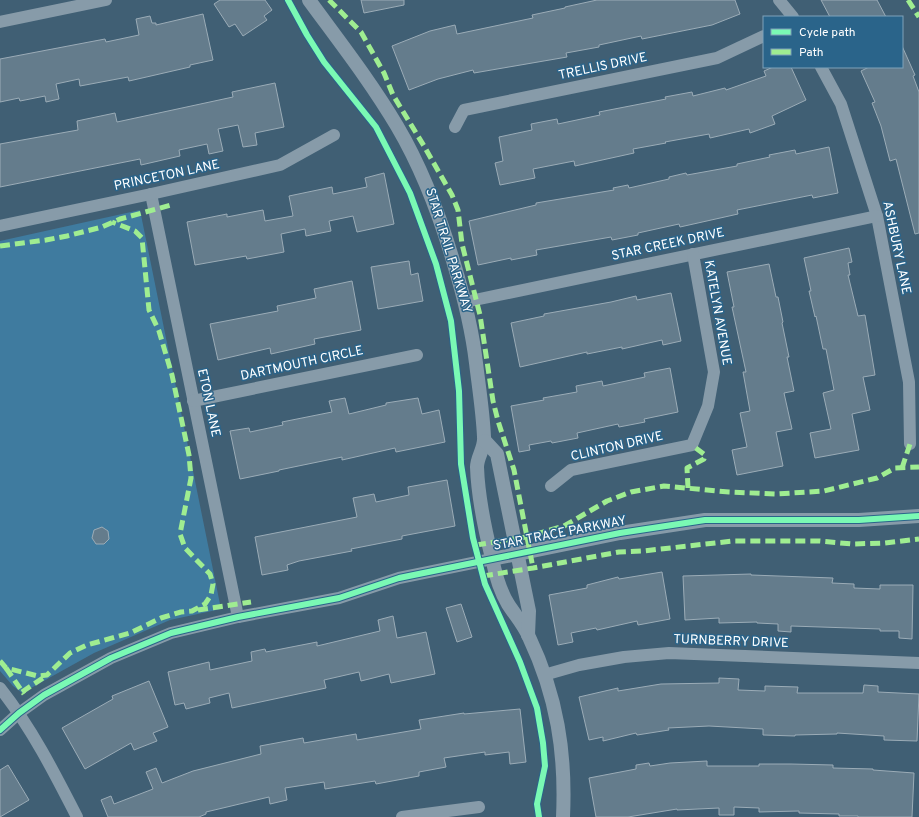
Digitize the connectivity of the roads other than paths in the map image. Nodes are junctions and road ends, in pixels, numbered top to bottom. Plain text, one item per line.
1 (106, 0) edge
2 (309, 0) edge
3 (779, 0) edge
4 (792, 16) edge
5 (0, 22) edge
6 (763, 36) edge
7 (822, 68) edge
8 (455, 127) dead end
9 (334, 135) dead end
10 (151, 194) junction
11 (877, 216) junction
12 (0, 226) edge
13 (693, 254) junction
14 (465, 302) junction
15 (417, 355) dead end
16 (193, 401) junction
17 (485, 441) junction
18 (910, 444) dead end
19 (692, 445) joint
20 (551, 486) dead end
21 (919, 516) edge
22 (517, 554) junction
23 (492, 559) junction
24 (238, 617) junction
25 (528, 635) junction
26 (919, 663) edge
27 (544, 675) junction
28 (0, 688) edge
29 (19, 714) junction
30 (0, 730) edge
31 (479, 807) dead end
32 (77, 817) edge
33 (402, 817) edge
34 (563, 817) edge

1 - 5 street
2 - 14 street, STAR TRAIL PARKWAY
3 - 4 street
6 - 8 street, TRELLIS DRIVE
7 - 11 street, ASHBURY LANE
9 - 10 street, PRINCETON LANE
10 - 12 street, PRINCETON LANE
10 - 16 street, ETON LANE
11 - 13 street, STAR CREEK DRIVE
11 - 18 street, ASHBURY LANE
13 - 14 street, STAR CREEK DRIVE
13 - 19 street, KATELYN AVENUE
14 - 17 street, STAR TRAIL PARKWAY
15 - 16 street, DARTMOUTH CIRCLE
16 - 24 street, ETON LANE
17 - 22 street, STAR TRAIL PARKWAY
17 - 23 street, STAR TRAIL PARKWAY
19 - 20 street, CLINTON DRIVE
21 - 22 street, STAR TRACE PARKWAY
22 - 23 street, STAR TRACE PARKWAY
22 - 25 street, STAR TRAIL PARKWAY
23 - 24 street, STAR TRACE PARKWAY
23 - 25 street, STAR TRAIL PARKWAY
24 - 29 street, STAR TRACE PARKWAY
25 - 27 street, STAR TRAIL PARKWAY
26 - 27 street, TURNBERRY DRIVE
27 - 34 street, STAR TRAIL PARKWAY
28 - 29 street
29 - 30 street, STAR TRACE PARKWAY
29 - 32 street
31 - 33 street

